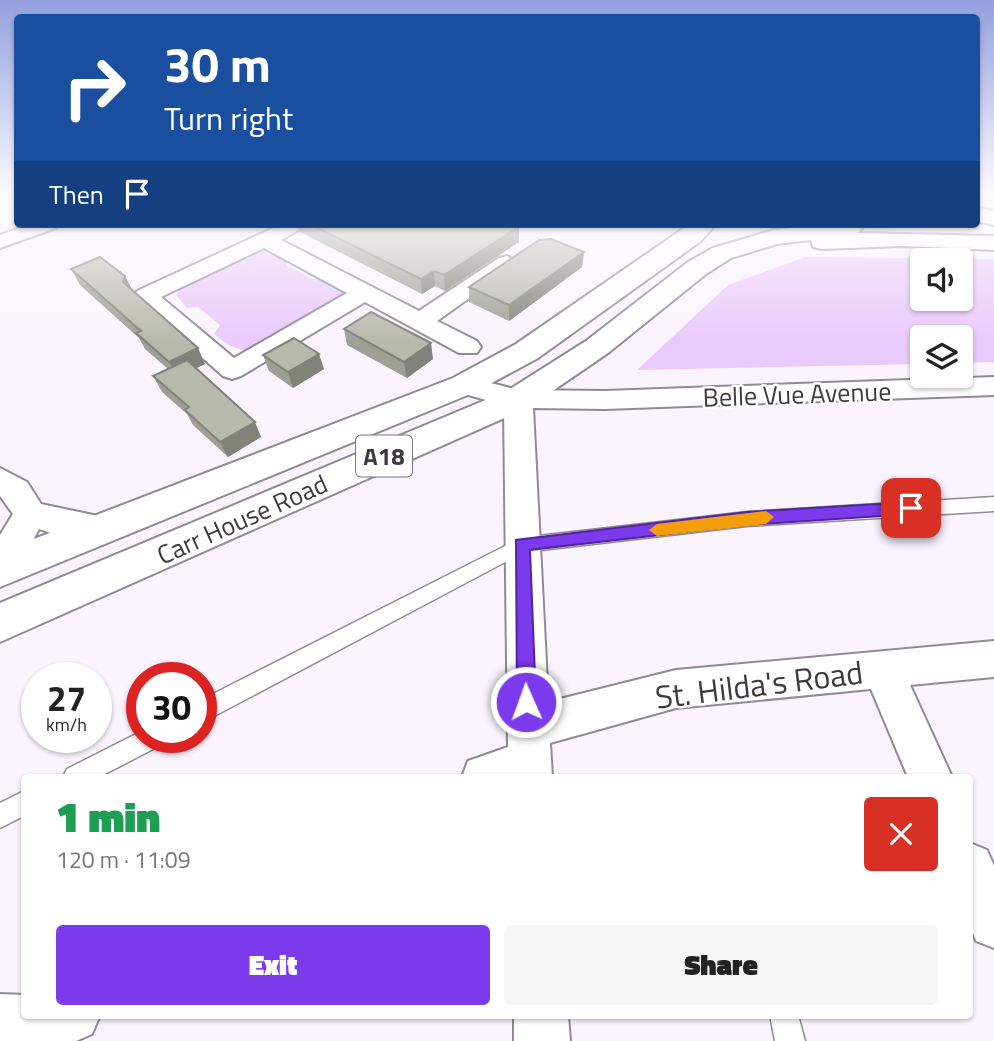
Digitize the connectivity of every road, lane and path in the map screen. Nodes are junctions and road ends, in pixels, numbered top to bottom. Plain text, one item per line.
1 (254, 245) edge
2 (273, 245) edge
3 (680, 245) edge
4 (743, 245) joint
5 (754, 245) edge
6 (521, 254) edge
7 (364, 293) junction
8 (419, 322) junction
9 (468, 347) dead end
10 (637, 370) dead end
11 (464, 385) junction
12 (994, 386) edge
13 (518, 399) junction
14 (642, 400) junction
15 (0, 480) edge
16 (994, 504) edge
17 (30, 514) junction
18 (105, 529) junction
19 (521, 545) junction
20 (0, 559) edge
21 (0, 570) edge
22 (0, 623) edge
23 (994, 659) edge
24 (882, 668) junction
25 (217, 704) edge
26 (126, 751) edge
27 (529, 756) edge
28 (81, 774) edge
29 (490, 774) edge
30 (929, 774) edge
31 (21, 805) edge
32 (0, 816) edge
33 (541, 1019) edge
34 (785, 1019) edge
35 (542, 1041) edge
36 (790, 1041) edge

1 - 7 street
2 - 7 street
3 - 11 highway, Carr House Road / A18
4 - 5 highway
4 - 13 highway, Carr House Road / A18
6 - 8 street
7 - 8 street
8 - 9 street
10 - 14 street
11 - 13 street, Belle Vue Avenue
11 - 18 highway, Carr House Road / A18
12 - 14 street, Belle Vue Avenue
13 - 14 street, Belle Vue Avenue
13 - 19 street
13 - 22 highway, Carr House Road / A18
15 - 17 street
16 - 19 lane
17 - 18 street
17 - 20 street
18 - 21 highway, Carr House Road / A18
19 - 25 lane
19 - 27 street
23 - 24 street, St. Hilda's Road
24 - 27 street, St. Hilda's Road
24 - 30 street
26 - 28 lane
27 - 29 street, St. Hilda's Road
31 - 32 lane
33 - 35 street
34 - 36 lane

